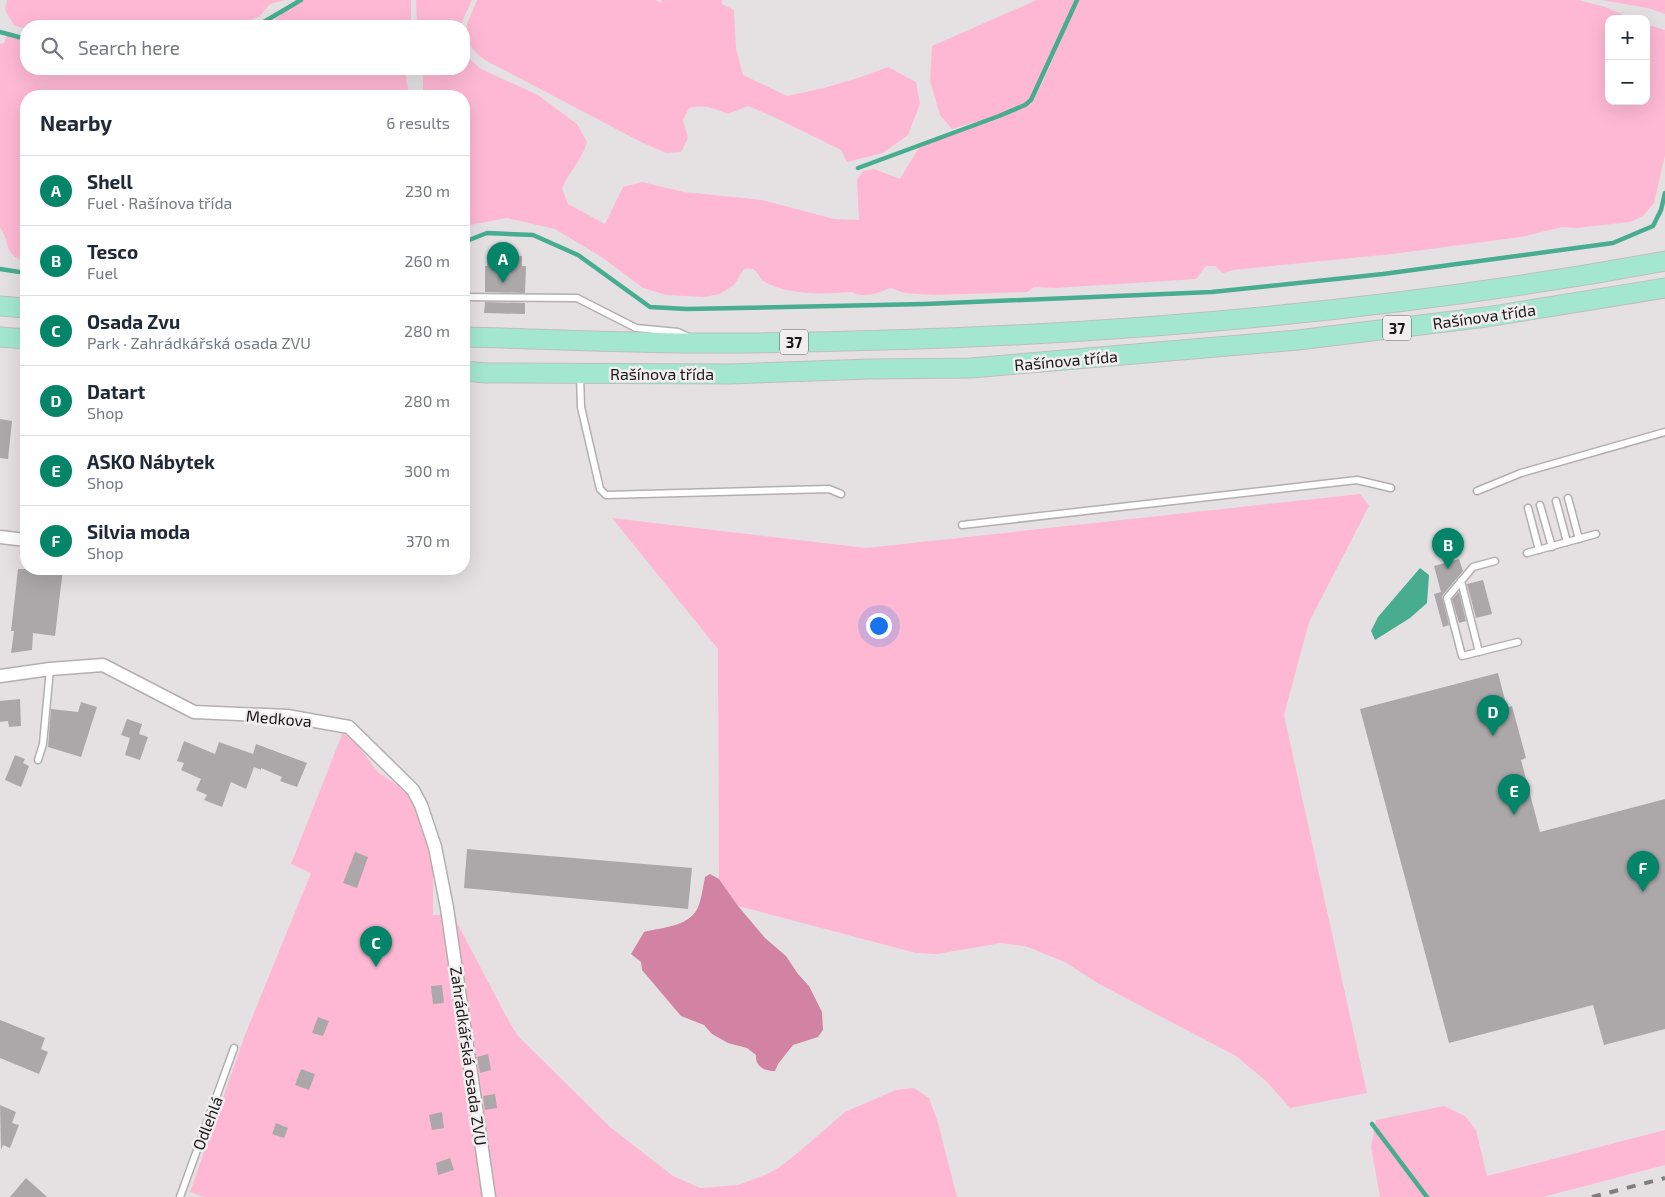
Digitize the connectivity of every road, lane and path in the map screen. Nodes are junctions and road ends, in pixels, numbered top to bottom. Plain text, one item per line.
1 (1665, 261) edge
2 (1665, 288) edge
3 (470, 297) edge
4 (0, 306) edge
5 (20, 308) edge
6 (0, 337) edge
7 (470, 337) edge
8 (20, 339) edge
9 (704, 343) junction
10 (580, 373) junction
11 (473, 374) edge
12 (1665, 432) edge
13 (1391, 488) dead end
14 (1477, 491) dead end
15 (841, 494) dead end
16 (1568, 498) dead end
17 (1556, 501) dead end
18 (1540, 505) dead end
19 (1528, 508) dead end
20 (962, 525) dead end
21 (1596, 534) dead end
22 (0, 537) edge
23 (20, 539) edge
24 (1579, 539) junction
25 (1567, 542) junction
26 (1552, 547) junction
27 (1539, 550) junction
28 (1528, 553) dead end
29 (1496, 561) dead end
30 (1461, 581) junction
31 (1518, 642) dead end
32 (1479, 652) junction
33 (50, 669) junction
34 (0, 676) edge
35 (38, 760) dead end
36 (448, 916) joint
37 (234, 1048) dead end
38 (180, 1197) edge
39 (489, 1197) edge

1 - 9 main road, Rašínova třída / 37
2 - 10 main road, Rašínova třída / 37
3 - 9 lane
4 - 5 main road
6 - 8 main road
7 - 9 main road, Rašínova třída / 37
10 - 11 main road, Rašínova třída / 37
10 - 15 lane
12 - 14 lane
13 - 20 lane
16 - 24 lane
17 - 25 lane
18 - 26 lane
19 - 27 lane
21 - 24 lane
22 - 23 street
24 - 25 lane
25 - 26 lane
26 - 27 lane
27 - 28 lane
29 - 30 lane
30 - 32 lane
30 - 32 lane
31 - 32 lane
33 - 34 street, Medkova
33 - 35 lane
33 - 36 street, Medkova
36 - 39 street, Zahrádkářská osada ZVU
37 - 38 lane, Odlehlá

